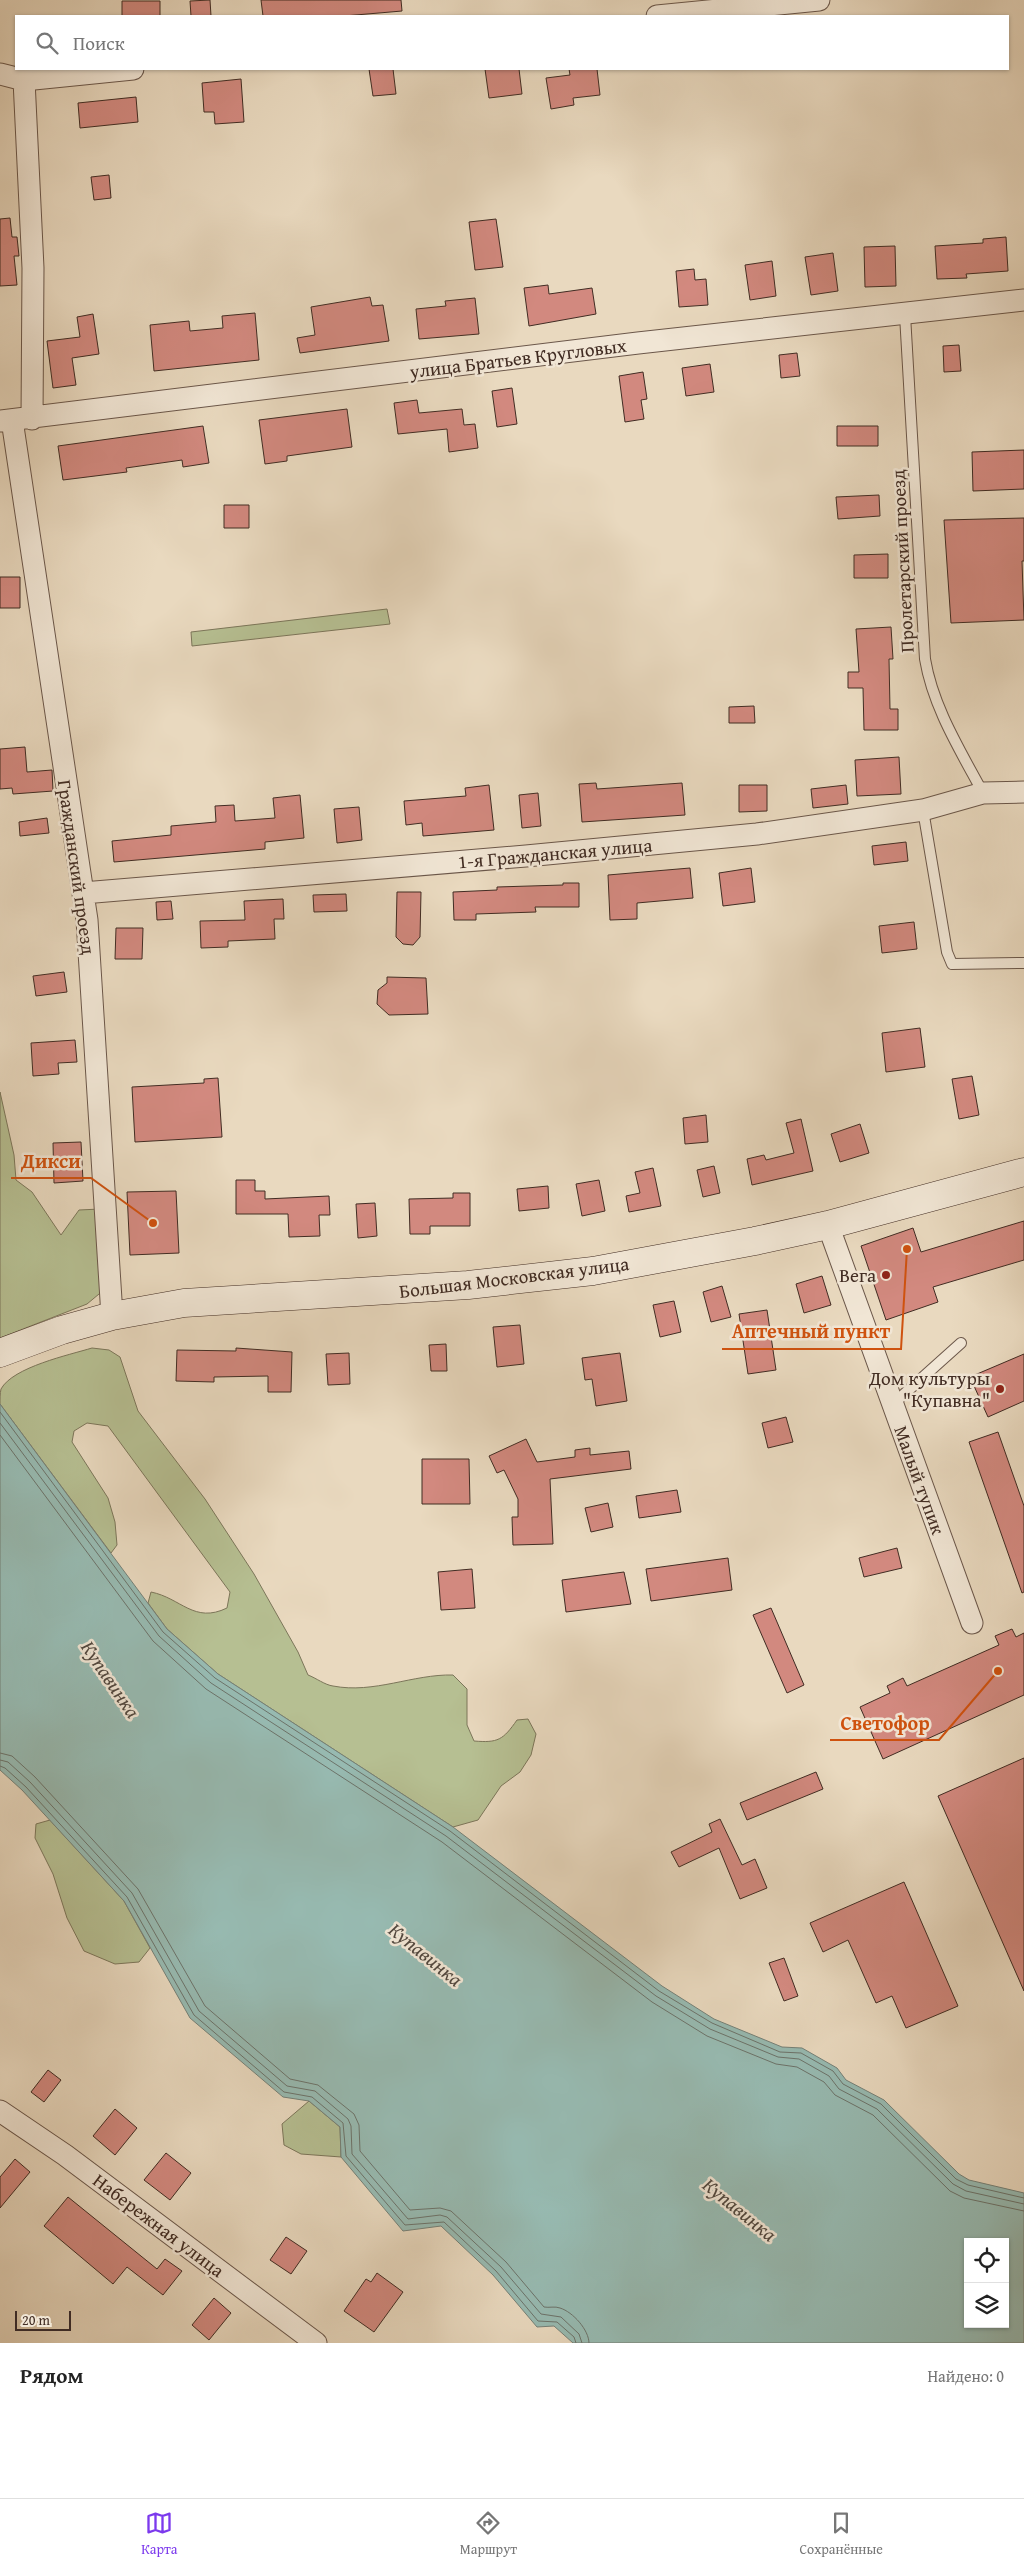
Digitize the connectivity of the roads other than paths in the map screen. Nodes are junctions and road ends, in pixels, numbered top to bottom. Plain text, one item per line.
1 (819, 0) edge
2 (667, 15) edge
3 (124, 70) edge
4 (0, 74) edge
5 (24, 80) junction
6 (1024, 300) edge
7 (905, 315) junction
8 (15, 420) edge
9 (1024, 792) edge
10 (983, 793) junction
11 (923, 810) junction
12 (83, 892) junction
13 (1024, 963) edge
14 (1024, 1172) edge
15 (828, 1225) junction
16 (112, 1316) junction
17 (961, 1343) dead end
18 (0, 1353) edge
19 (893, 1404) junction
20 (972, 1623) dead end
21 (0, 2111) edge
22 (316, 2343) edge

1 - 2 street
3 - 5 street
4 - 5 street
5 - 8 street, Гражданский проезд
6 - 7 street, улица Братьев Кругловых
7 - 8 street, улица Братьев Кругловых
7 - 10 lane, Пролетарский проезд
8 - 12 street, Гражданский проезд
9 - 10 street, 1-я Гражданская улица
10 - 11 street, 1-я Гражданская улица
11 - 12 street, 1-я Гражданская улица
11 - 13 lane
12 - 16 street, Гражданский проезд
14 - 15 main road, Большая Московская улица
15 - 16 main road, Большая Московская улица
15 - 19 street, Малый тупик
16 - 18 main road, Большая Московская улица
17 - 19 lane
19 - 20 street, Малый тупик
21 - 22 street, Набережная улица

